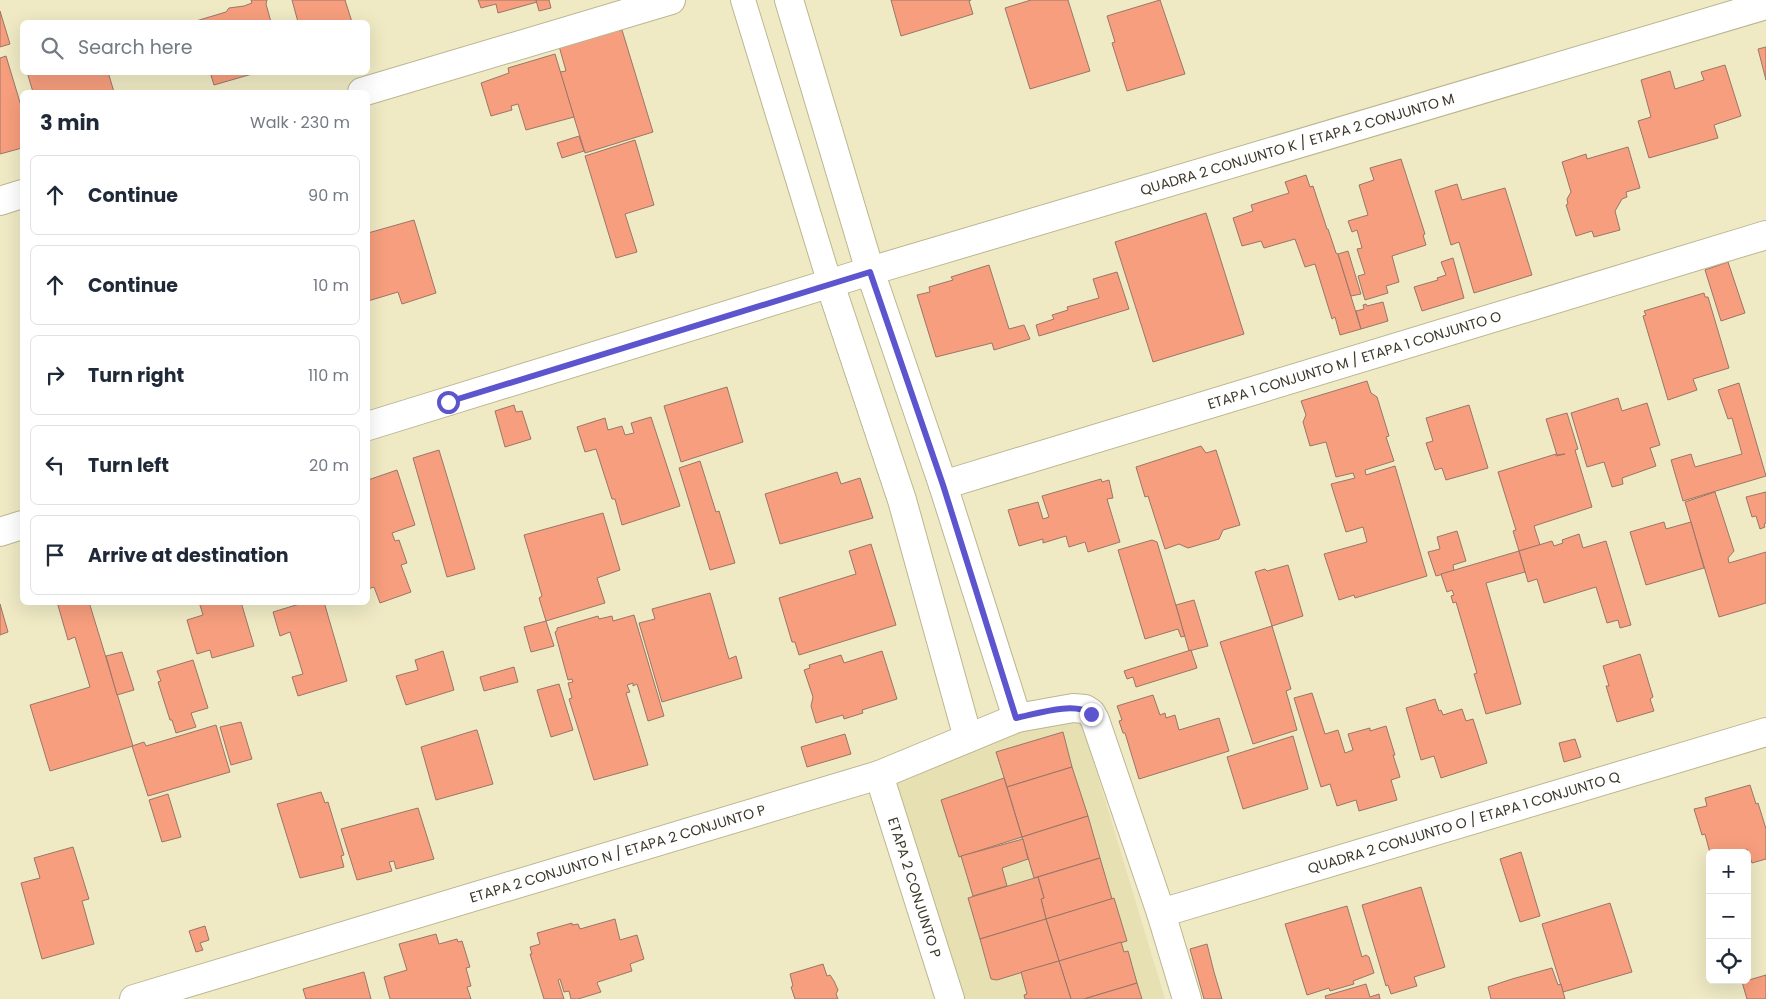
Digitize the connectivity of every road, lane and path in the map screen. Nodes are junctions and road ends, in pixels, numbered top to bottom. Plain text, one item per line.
1 (671, 0) edge
2 (743, 0) edge
3 (789, 0) edge
4 (1766, 5) edge
5 (369, 90) edge
6 (20, 195) edge
7 (0, 201) edge
8 (1766, 235) edge
9 (870, 272) junction
10 (830, 284) junction
11 (370, 425) edge
12 (943, 485) junction
13 (20, 526) edge
14 (0, 532) edge
15 (1016, 718) junction
16 (1766, 732) edge
17 (968, 738) junction
18 (879, 775) junction
19 (1161, 913) junction
20 (134, 999) edge
21 (950, 999) edge
22 (1187, 999) edge

1 - 5 street
2 - 10 street
3 - 9 street
4 - 9 street, QUADRA 2 CONJUNTO K / ETAPA 2 CONJUNTO M
6 - 7 street
8 - 12 street, ETAPA 1 CONJUNTO M / ETAPA 1 CONJUNTO O
9 - 10 street, QUADRA 2 CONJUNTO K / ETAPA 2 CONJUNTO M
9 - 12 street
10 - 11 street, QUADRA 2 CONJUNTO K / ETAPA 2 CONJUNTO M
10 - 17 street
12 - 15 street
13 - 14 street
15 - 17 street, ETAPA 2 CONJUNTO N / ETAPA 2 CONJUNTO P
15 - 19 street, ETAPA 2 CONJUNTO N / ETAPA 2 CONJUNTO P
16 - 19 street, QUADRA 2 CONJUNTO O / ETAPA 1 CONJUNTO Q
17 - 18 street, ETAPA 2 CONJUNTO N / ETAPA 2 CONJUNTO P
18 - 20 street, ETAPA 2 CONJUNTO N / ETAPA 2 CONJUNTO P
18 - 21 street, ETAPA 2 CONJUNTO P
19 - 22 street

